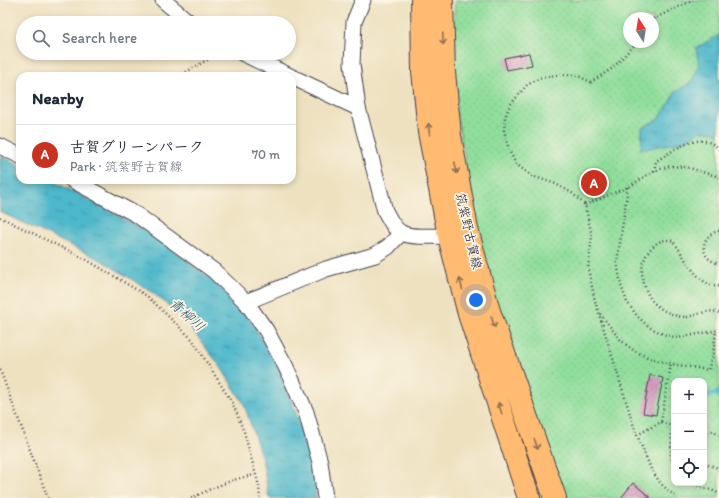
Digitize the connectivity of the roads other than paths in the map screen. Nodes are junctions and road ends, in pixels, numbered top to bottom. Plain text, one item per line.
1 (164, 0) edge
2 (363, 0) edge
3 (422, 0) edge
4 (442, 0) edge
5 (182, 16) edge
6 (257, 60) edge
7 (282, 72) edge
8 (296, 78) edge
9 (358, 108) junction
10 (0, 146) edge
11 (16, 154) edge
12 (79, 184) edge
13 (401, 233) junction
14 (449, 236) junction
15 (246, 302) junction
16 (325, 498) edge
17 (529, 498) edge
18 (555, 498) edge

1 - 5 street
2 - 9 street
14 -> 3 main road, 筑紫野古賀線
4 -> 18 main road, 筑紫野古賀線
6 - 7 street
8 - 9 street
9 - 13 street
10 - 11 street
12 - 15 street
13 - 14 street
13 - 15 street
17 -> 14 main road, 筑紫野古賀線
15 - 16 street

